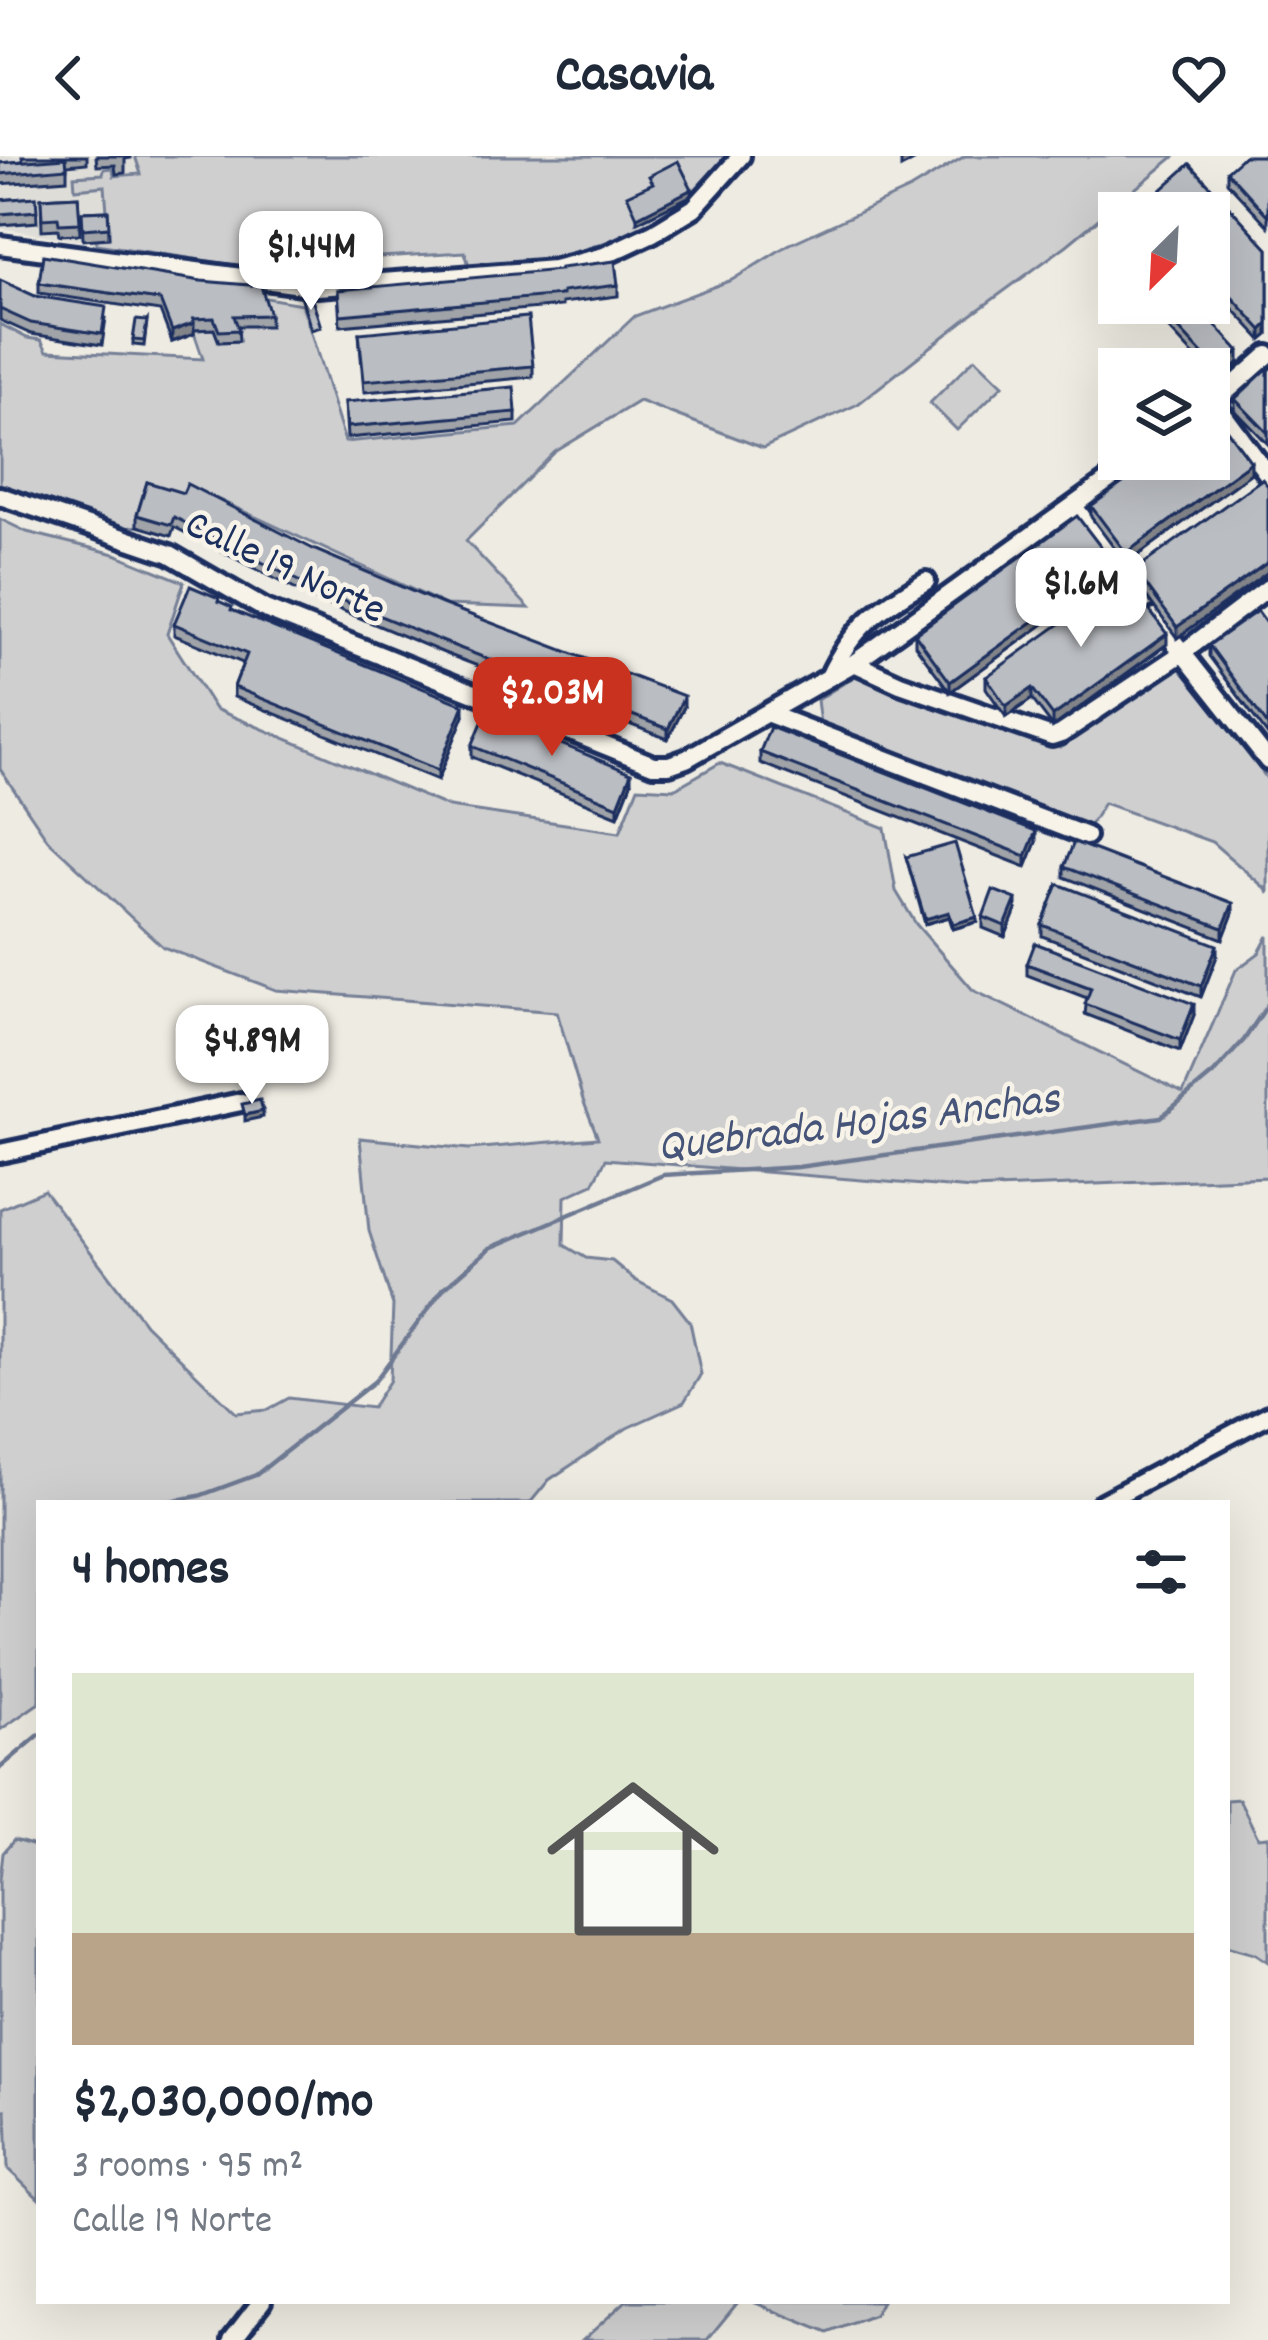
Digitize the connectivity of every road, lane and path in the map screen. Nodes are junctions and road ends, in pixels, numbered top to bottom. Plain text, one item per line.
1 (741, 156) edge
2 (0, 244) edge
3 (1268, 355) edge
4 (1230, 389) edge
5 (1230, 428) edge
6 (1268, 475) edge
7 (1109, 480) edge
8 (0, 496) edge
9 (1074, 506) junction
10 (926, 581) dead end
11 (1268, 588) edge
12 (1180, 653) junction
13 (854, 663) junction
14 (829, 678) junction
15 (769, 714) junction
16 (1268, 761) edge
17 (1086, 836) dead end
18 (242, 1102) edge
19 (0, 1153) edge
20 (1268, 1415) edge
21 (1108, 1500) edge
22 (260, 2304) edge
23 (232, 2340) edge

1 - 2 street
3 - 4 street
5 - 6 street
7 - 9 street
8 - 15 street, Calle 19 Norte
9 - 12 street
9 - 13 street
10 - 14 street
11 - 12 street
12 - 13 street
12 - 16 street
13 - 14 street
14 - 15 street
15 - 17 street
18 - 19 street
20 - 21 street
22 - 23 street

